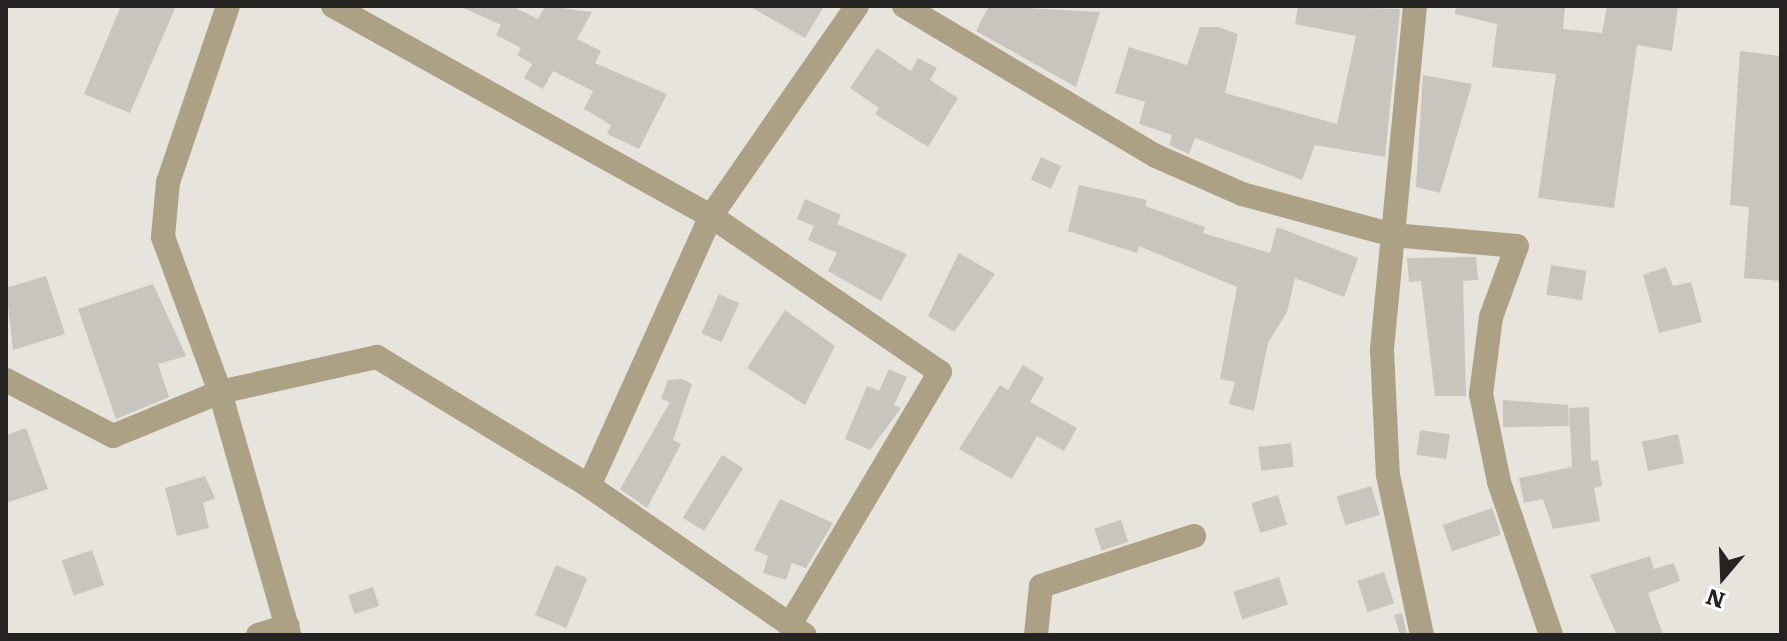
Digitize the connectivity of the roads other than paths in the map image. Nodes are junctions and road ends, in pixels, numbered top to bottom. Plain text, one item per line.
1 (228, 6) edge
2 (333, 6) edge
3 (857, 6) edge
4 (904, 6) edge
5 (1415, 6) edge
6 (711, 216) junction
7 (1393, 235) junction
8 (6, 380) edge
9 (220, 392) junction
10 (589, 486) junction
11 (1194, 536) dead end
12 (288, 630) edge
13 (797, 630) edge
14 (258, 635) edge
15 (1036, 635) edge
16 (1422, 635) edge
17 (1551, 635) edge

1 - 9 street
2 - 6 street
3 - 6 street
4 - 7 street
5 - 7 street
6 - 10 street
6 - 13 street
7 - 16 street
7 - 17 street
8 - 9 street
9 - 10 street
9 - 12 street
10 - 13 street
11 - 15 street
12 - 14 street

